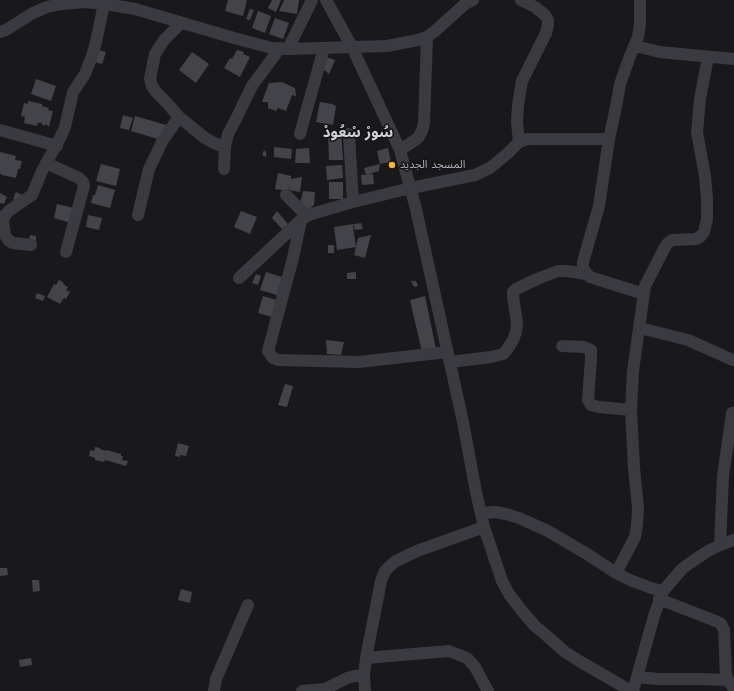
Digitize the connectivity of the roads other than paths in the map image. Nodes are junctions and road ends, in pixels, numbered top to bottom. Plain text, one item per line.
1 (43, 0) edge
2 (312, 0) edge
3 (326, 0) edge
4 (521, 0) edge
5 (640, 0) edge
6 (468, 1) edge
7 (61, 4) junction
8 (104, 4) junction
9 (181, 23) junction
10 (0, 32) edge
11 (427, 37) junction
12 (635, 46) junction
13 (352, 47) junction
14 (324, 48) junction
15 (284, 49) junction
16 (708, 57) junction
17 (734, 59) edge
18 (179, 117) junction
19 (0, 130) edge
20 (300, 134) dead end
21 (349, 134) dead end
22 (609, 139) junction
23 (519, 142) junction
24 (57, 146) junction
25 (224, 147) junction
26 (400, 150) junction
27 (46, 163) junction
28 (224, 169) dead end
29 (411, 188) junction
30 (286, 195) dead end
31 (353, 202) junction
32 (138, 215) dead end
33 (304, 218) junction
34 (31, 244) dead end
35 (66, 252) dead end
36 (586, 274) junction
37 (239, 278) dead end
38 (644, 294) junction
39 (640, 328) junction
40 (562, 346) dead end
41 (448, 357) junction
42 (733, 360) dead end
43 (631, 410) junction
44 (732, 413) dead end
45 (480, 513) junction
46 (484, 527) junction
47 (734, 540) edge
48 (720, 545) junction
49 (616, 574) junction
50 (661, 595) junction
51 (248, 605) dead end
52 (366, 658) junction
53 (364, 676) junction
54 (637, 677) junction
55 (731, 685) edge
56 (214, 691) edge
57 (302, 691) edge
58 (365, 691) edge
59 (488, 691) edge
60 (632, 691) edge

1 - 7 street
2 - 15 street
3 - 13 street
4 - 23 street
5 - 12 street
6 - 11 street
7 - 8 street
7 - 10 street
8 - 9 street
8 - 24 street
9 - 15 street
9 - 18 street
11 - 13 street
11 - 26 street
12 - 16 street
12 - 22 street
13 - 14 street
13 - 26 street
14 - 15 street
14 - 20 street
15 - 25 street
16 - 17 street
16 - 38 street
18 - 25 street
18 - 32 street
19 - 24 street
21 - 31 street
22 - 23 street
22 - 36 street
23 - 29 street
24 - 27 street
25 - 28 street
26 - 29 street
27 - 34 street
27 - 35 street
29 - 31 street
29 - 41 street
30 - 33 street
31 - 33 street
33 - 37 street
33 - 41 street
36 - 38 street
36 - 41 street
38 - 39 street
39 - 42 street
39 - 43 street
40 - 43 street
41 - 45 street
43 - 49 street
44 - 48 street
45 - 46 street
45 - 49 street
46 - 52 street
46 - 60 street
47 - 48 street
48 - 50 street
49 - 50 street
50 - 54 street
50 - 55 street
51 - 56 street
52 - 53 street
52 - 59 street
53 - 57 street
53 - 58 street
54 - 55 street
54 - 60 street

